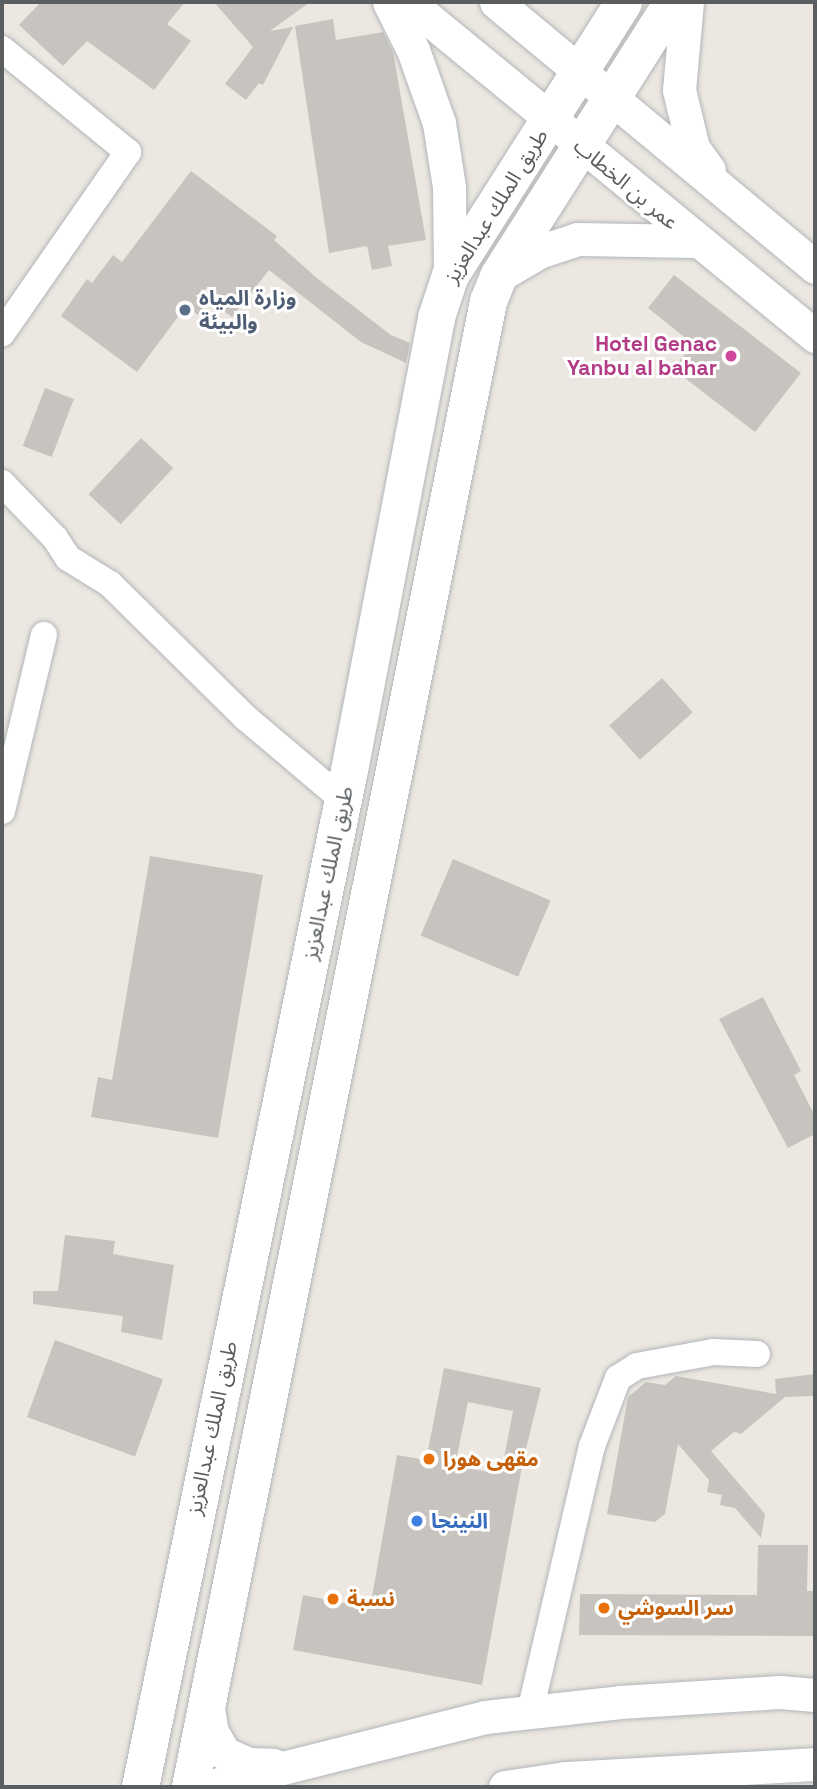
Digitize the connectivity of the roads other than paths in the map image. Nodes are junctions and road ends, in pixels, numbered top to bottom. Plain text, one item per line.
1 (389, 2) edge
2 (408, 2) edge
3 (496, 2) edge
4 (623, 2) edge
5 (671, 2) edge
6 (687, 2) edge
7 (2, 49) edge
8 (579, 71) junction
9 (611, 98) junction
10 (549, 120) junction
11 (581, 146) junction
12 (722, 190) junction
13 (695, 242) junction
14 (815, 267) edge
15 (450, 275) junction
16 (498, 276) junction
17 (2, 333) edge
18 (815, 336) edge
19 (2, 483) edge
20 (44, 635) dead end
21 (343, 800) junction
22 (2, 811) edge
23 (757, 1354) dead end
24 (815, 1695) edge
25 (208, 1702) junction
26 (530, 1712) junction
27 (815, 1764) edge
28 (282, 1766) junction
29 (140, 1787) edge
30 (190, 1787) edge
31 (207, 1787) edge
32 (505, 1787) edge

1 - 15 street
2 - 10 street, عمر بن الخطاب
3 - 8 street
4 - 8 main road, طريق الملك عبدالعزيز
5 - 9 main road, طريق الملك عبدالعزيز
6 - 12 street
7 - 17 street
8 - 9 street
8 - 10 main road, طريق الملك عبدالعزيز
9 - 11 main road, طريق الملك عبدالعزيز
9 - 12 street
10 - 11 street, عمر بن الخطاب
10 - 15 main road, طريق الملك عبدالعزيز
11 - 13 street, عمر بن الخطاب
11 - 16 main road, طريق الملك عبدالعزيز
12 - 14 street
13 - 16 street
13 - 18 street, عمر بن الخطاب
15 - 21 main road, طريق الملك عبدالعزيز
16 - 25 main road, طريق الملك عبدالعزيز
19 - 21 street
20 - 22 street
21 - 29 main road, طريق الملك عبدالعزيز
23 - 26 street
24 - 26 street
25 - 28 street
25 - 30 main road, طريق الملك عبدالعزيز
26 - 28 street
27 - 32 street
28 - 31 street

